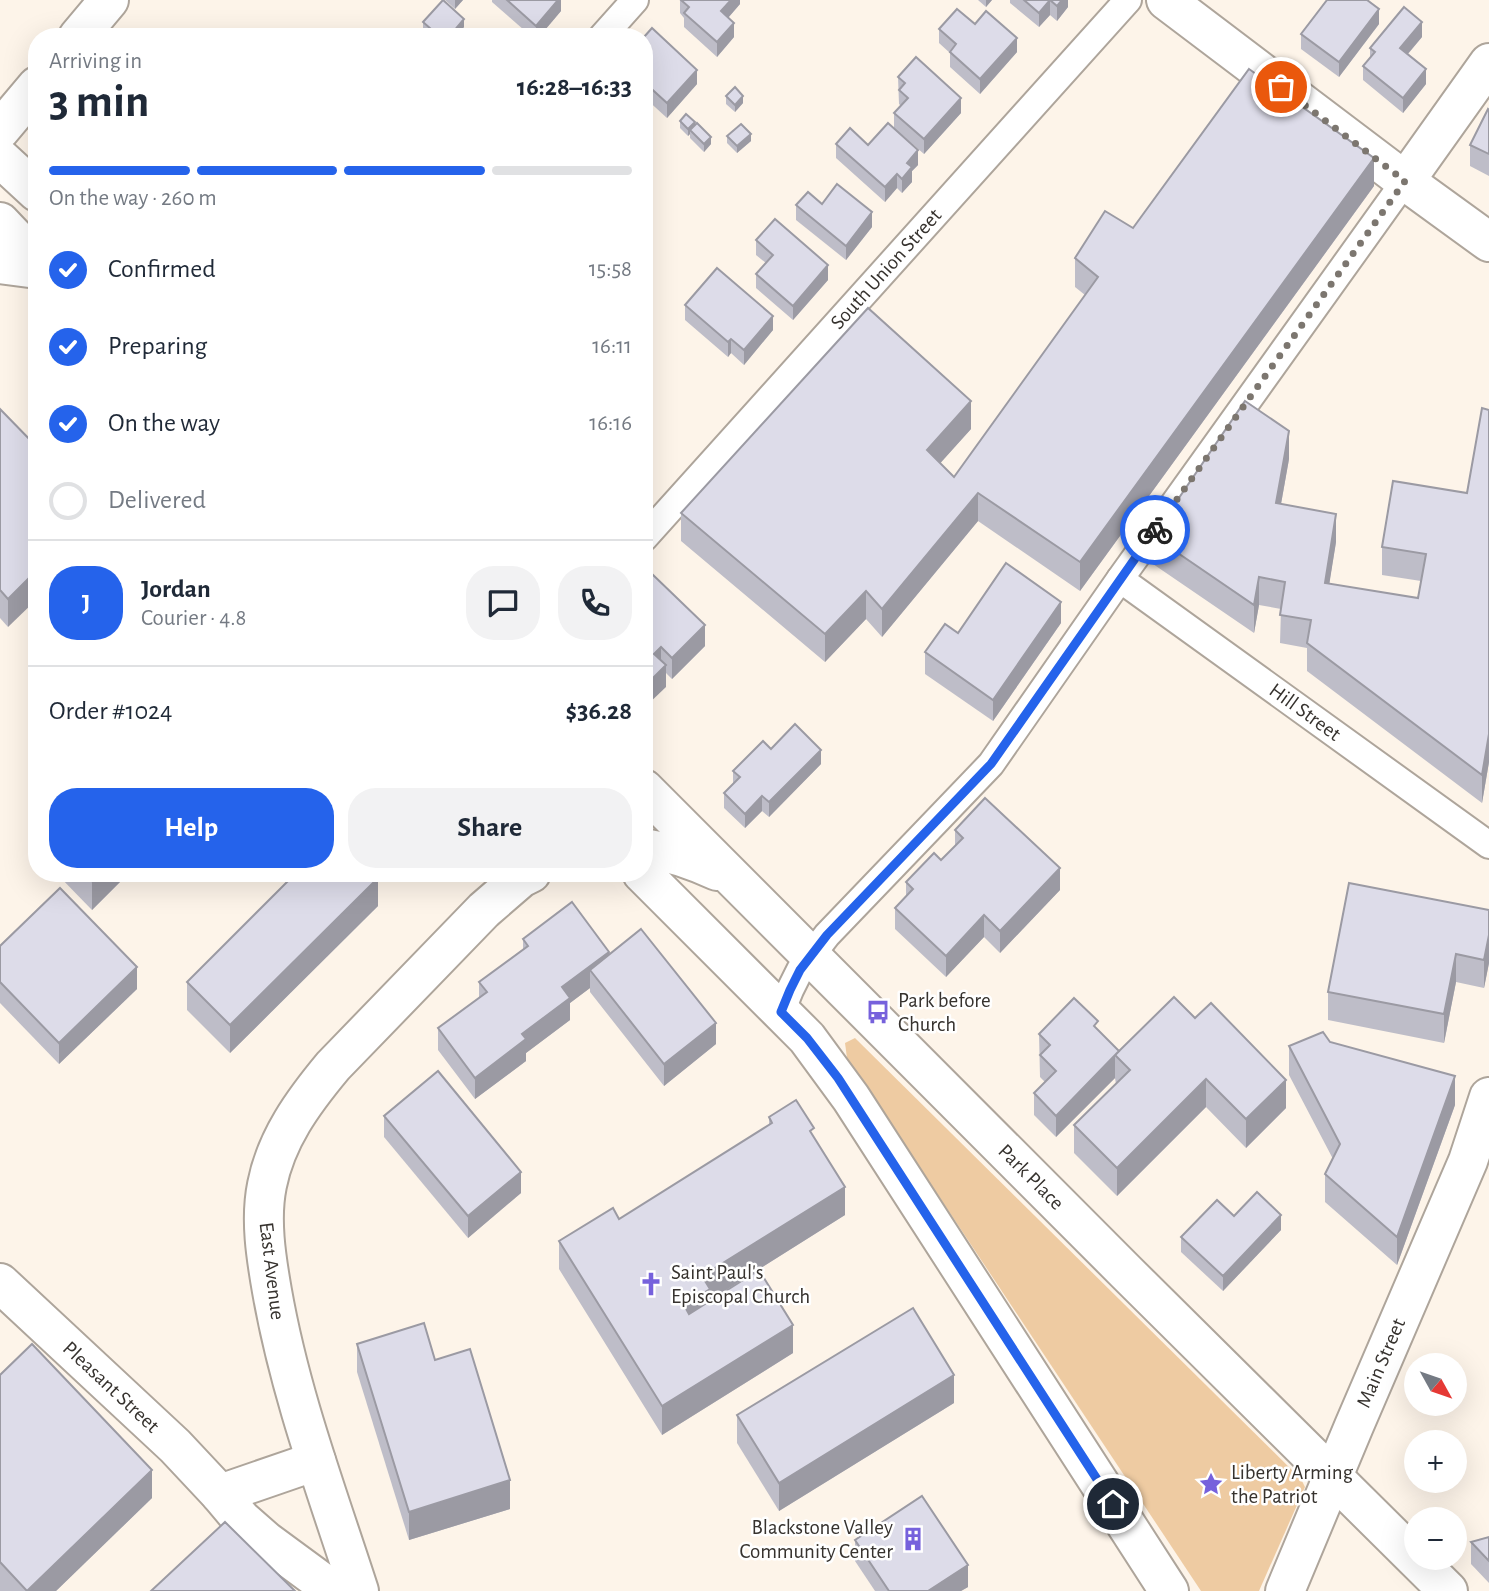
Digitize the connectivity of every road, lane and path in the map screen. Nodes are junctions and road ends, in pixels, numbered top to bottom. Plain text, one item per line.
1 (109, 0) edge
2 (635, 0) edge
3 (1128, 0) edge
4 (1166, 0) edge
5 (86, 28) edge
6 (610, 28) edge
7 (1489, 62) edge
8 (28, 97) edge
9 (0, 130) edge
10 (0, 158) edge
11 (1405, 181) junction
12 (28, 184) edge
13 (0, 222) edge
14 (1489, 242) edge
15 (28, 252) edge
16 (0, 264) edge
17 (28, 268) edge
18 (653, 528) edge
19 (1121, 579) junction
20 (653, 798) edge
21 (1489, 845) edge
22 (653, 849) edge
23 (732, 877) junction
24 (498, 882) edge
25 (517, 882) edge
26 (651, 882) edge
27 (484, 910) junction
28 (810, 955) junction
29 (781, 1012) junction
30 (1489, 1097) edge
31 (1479, 1164) edge
32 (6, 1301) edge
33 (316, 1461) junction
34 (1332, 1477) junction
35 (220, 1494) junction
36 (322, 1584) edge
37 (359, 1591) edge
38 (1169, 1591) edge
39 (1285, 1591) edge
40 (1448, 1591) edge

1 - 5 main road
2 - 6 street
3 - 18 street, South Union Street
4 - 11 main road
7 - 11 main road
8 - 9 main road
10 - 12 main road
11 - 14 main road
11 - 19 street
13 - 15 main road
16 - 17 main road
19 - 21 street, Hill Street
19 - 28 street
20 - 23 main road, Park Place
22 - 23 main road
23 - 28 main road, Park Place
24 - 27 main road
25 - 27 main road, East Avenue
26 - 29 main road
27 - 33 main road, East Avenue
28 - 29 street
28 - 34 main road, Park Place
29 - 38 main road
30 - 31 main road, Main Street
31 - 34 main road, Main Street
32 - 35 main road, Pleasant Street
33 - 35 main road
33 - 37 main road, East Avenue
34 - 39 main road
34 - 40 main road
35 - 36 main road, Pleasant Street

